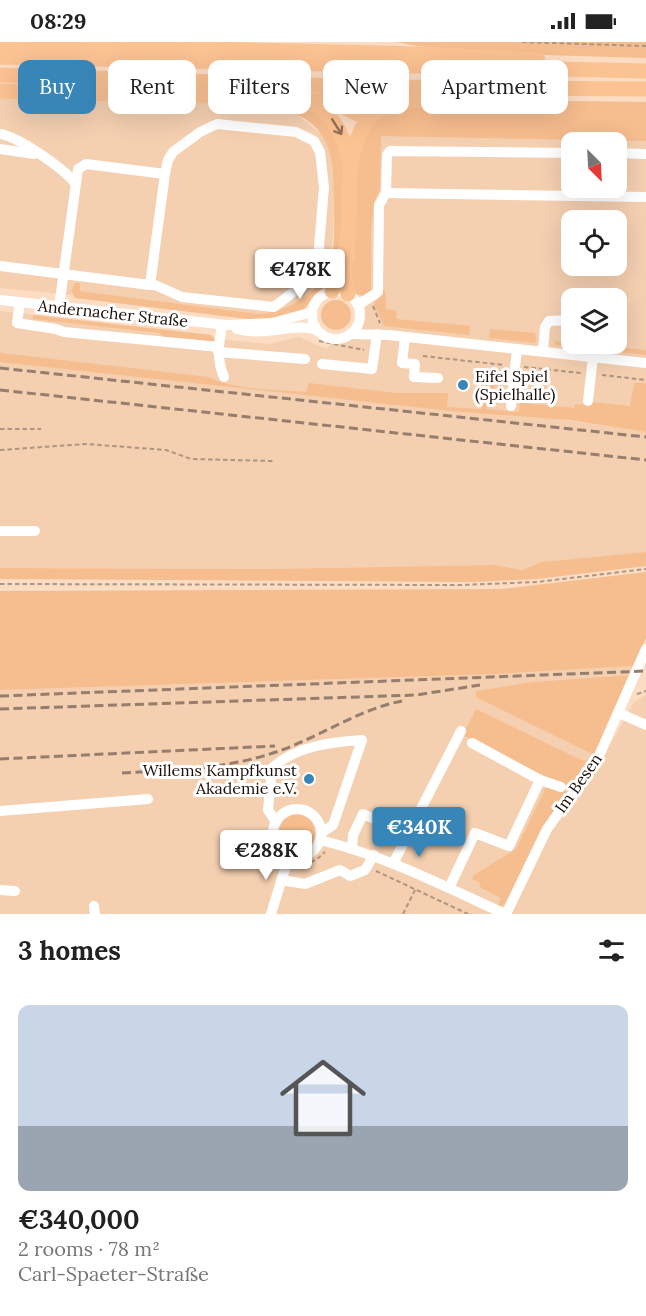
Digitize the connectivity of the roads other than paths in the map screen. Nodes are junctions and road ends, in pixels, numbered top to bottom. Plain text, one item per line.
1 (319, 42) edge
2 (382, 42) edge
3 (0, 44) edge
4 (258, 46) edge
5 (303, 51) junction
6 (418, 54) junction
7 (0, 57) edge
8 (612, 70) junction
9 (646, 71) edge
10 (0, 75) edge
11 (421, 87) edge
12 (568, 88) edge
13 (646, 89) edge
14 (0, 91) edge
15 (208, 95) edge
16 (311, 102) edge
17 (357, 114) edge
18 (373, 114) joint
19 (0, 134) edge
20 (0, 149) edge
21 (561, 153) edge
22 (627, 153) edge
23 (37, 154) junction
24 (646, 154) edge
25 (350, 163) junction
26 (165, 174) junction
27 (75, 183) junction
28 (561, 192) edge
29 (386, 193) junction
30 (627, 194) edge
31 (646, 197) edge
32 (345, 265) junction
33 (0, 266) edge
34 (64, 274) junction
35 (150, 285) junction
36 (332, 291) junction
37 (353, 299) junction
38 (0, 300) edge
39 (20, 302) junction
40 (59, 307) junction
41 (312, 312) junction
42 (360, 317) junction
43 (561, 320) edge
44 (224, 325) junction
45 (350, 334) junction
46 (377, 334) junction
47 (317, 335) junction
48 (405, 337) junction
49 (517, 349) junction
50 (218, 350) junction
51 (543, 351) junction
52 (593, 357) junction
53 (305, 359) dead end
54 (646, 363) edge
55 (322, 364) dead end
56 (224, 377) dead end
57 (438, 378) dead end
58 (588, 401) dead end
59 (511, 406) dead end
60 (0, 531) edge
61 (35, 531) dead end
62 (646, 649) edge
63 (619, 713) junction
64 (646, 725) edge
65 (462, 731) dead end
66 (472, 743) dead end
67 (540, 780) junction
68 (561, 787) dead end
69 (148, 799) dead end
70 (0, 811) edge
71 (276, 822) junction
72 (408, 834) junction
73 (321, 836) junction
74 (352, 848) junction
75 (374, 855) junction
76 (289, 856) junction
77 (394, 862) junction
78 (281, 880) junction
79 (449, 888) junction
80 (0, 890) edge
81 (15, 891) dead end
82 (271, 914) edge
83 (506, 914) edge

1 - 5 highway
2 - 6 highway
3 - 4 highway
4 - 5 highway
5 - 6 highway
6 - 8 highway
7 - 8 highway
8 - 9 highway
10 - 11 highway
12 - 13 highway
14 - 15 highway
16 -> 25 highway
17 - 18 highway
18 - 25 highway
19 - 23 street
20 - 23 street
21 - 29 street
22 - 24 street
23 - 27 street
25 - 32 highway
26 - 27 street
26 - 35 street
26 - 35 street
27 - 34 street
28 - 29 street
29 - 37 street
30 - 31 street
32 - 36 highway
32 - 37 highway
33 - 34 street
34 - 35 street
34 - 40 street
36 - 37 street
36 - 41 street
37 - 42 street
38 - 39 street, Andernacher Straße
39 - 40 street, Andernacher Straße
39 - 50 street
40 - 44 street, Andernacher Straße
41 - 44 street, Andernacher Straße
41 - 47 street
42 - 45 street
42 - 46 street
43 - 51 street
44 - 47 street, Andernacher Straße
44 - 50 street
45 - 46 street, Andernacher Straße
45 - 47 street, Andernacher Straße
46 - 48 street, Andernacher Straße
46 - 55 street
48 - 49 street, Andernacher Straße
48 - 57 street
49 - 51 street, Andernacher Straße
49 - 59 street
50 - 53 street
50 - 56 street
51 - 52 street, Andernacher Straße
52 - 54 street, Andernacher Straße
52 - 58 street
60 - 61 street
62 - 63 street, Im Besen
63 - 64 street
63 - 83 street, Im Besen
65 - 72 street
66 - 67 street
67 - 68 street
67 - 79 street
69 - 70 street
71 - 73 street
71 - 73 street
71 - 76 street
72 - 74 street
72 - 77 street
73 - 74 street
73 - 76 street
74 - 75 street
75 - 77 street
75 - 78 street
76 - 78 street
77 - 79 street
78 - 82 street
79 - 83 street
80 - 81 street

